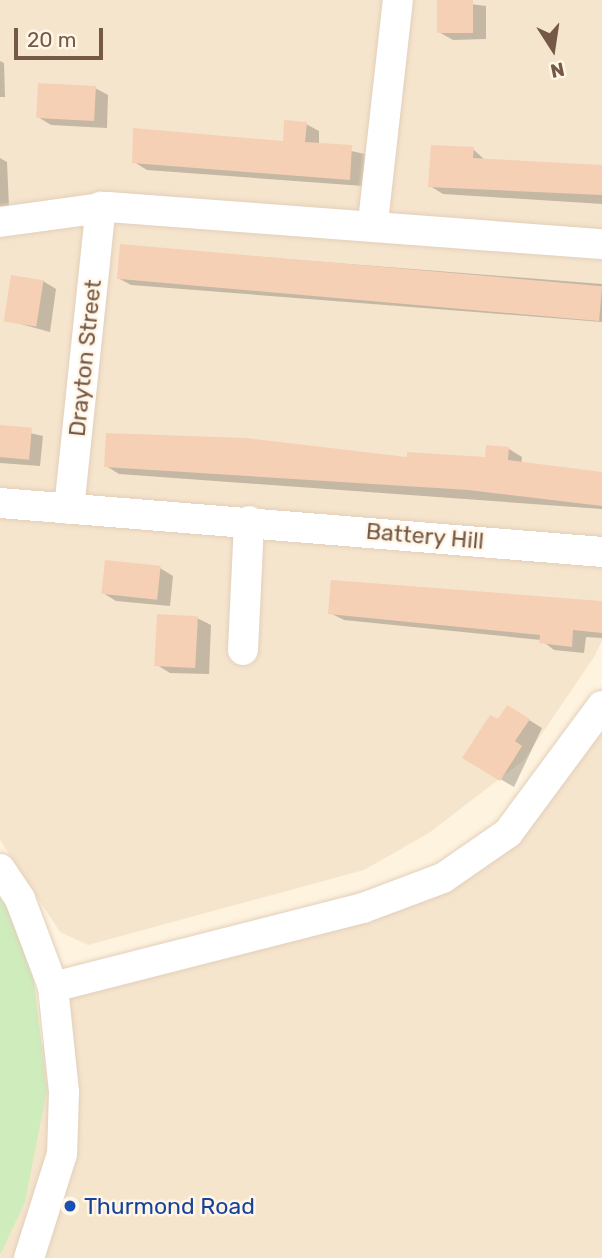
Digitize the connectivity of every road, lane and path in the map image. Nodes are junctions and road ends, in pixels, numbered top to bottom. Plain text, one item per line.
1 (398, 0) edge
2 (101, 207) junction
3 (1, 222) edge
4 (373, 222) junction
5 (602, 244) edge
6 (0, 503) edge
7 (69, 509) junction
8 (249, 521) junction
9 (602, 552) edge
10 (243, 650) dead end
11 (602, 706) edge
12 (0, 869) edge
13 (53, 987) junction
14 (29, 1258) edge

1 - 4 street
2 - 3 street
2 - 4 street
2 - 7 street, Drayton Street
4 - 5 street
6 - 7 street, Battery Hill
7 - 8 street, Battery Hill
8 - 9 street, Battery Hill
8 - 10 street
11 - 13 street
12 - 13 street
13 - 14 street

